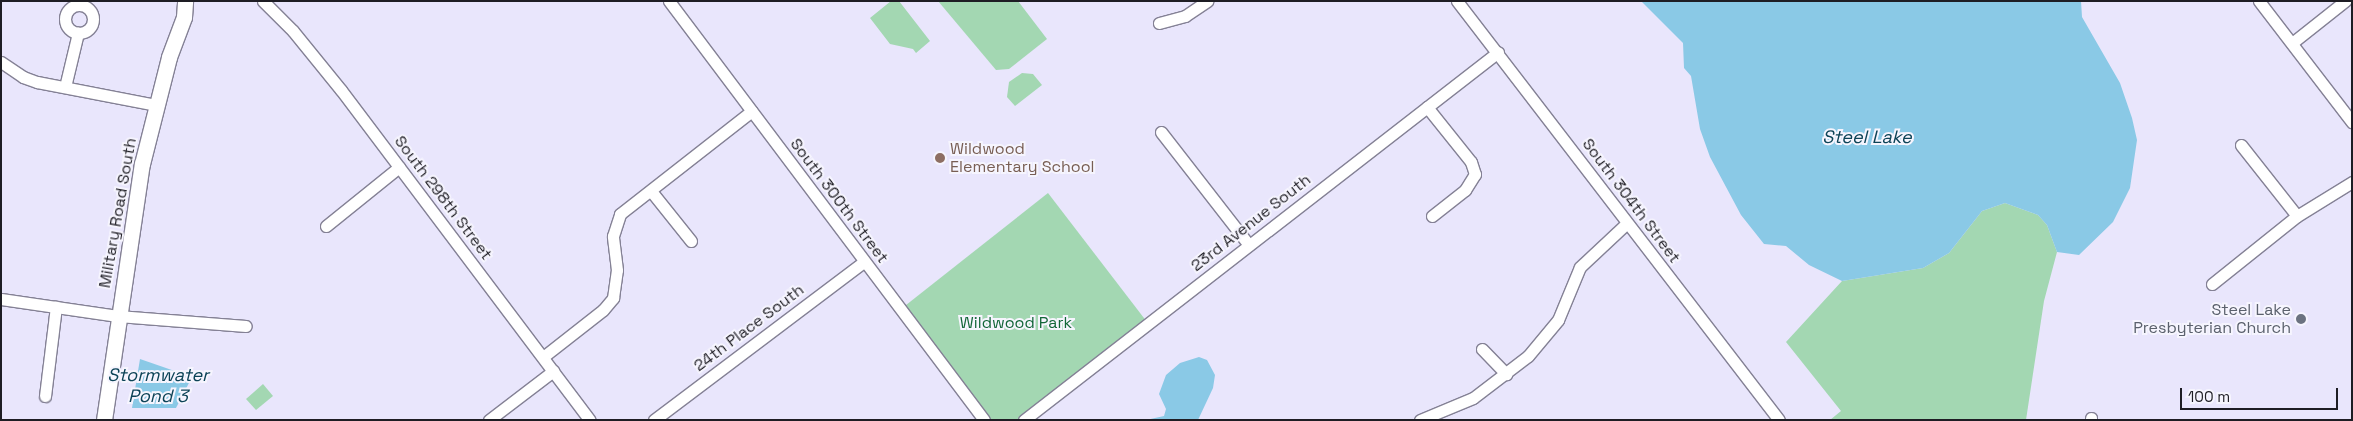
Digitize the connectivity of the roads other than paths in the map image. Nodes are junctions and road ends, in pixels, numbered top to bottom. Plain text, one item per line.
1 (185, 1) edge
2 (194, 1) edge
3 (263, 1) edge
4 (669, 1) edge
5 (1207, 1) edge
6 (1458, 1) edge
7 (2259, 1) edge
8 (2345, 1) edge
9 (184, 17) junction
10 (1159, 22) dead end
11 (78, 33) dead end
12 (2292, 43) junction
13 (1498, 52) junction
14 (1, 62) edge
15 (64, 87) junction
16 (157, 105) junction
17 (1427, 107) junction
18 (752, 111) junction
19 (2350, 114) edge
20 (1161, 132) dead end
21 (2241, 145) dead end
22 (399, 167) junction
23 (2352, 182) edge
24 (650, 191) junction
25 (1432, 216) dead end
26 (2297, 216) junction
27 (1627, 223) junction
28 (326, 226) dead end
29 (692, 241) dead end
30 (1249, 245) junction
31 (864, 262) junction
32 (2212, 284) dead end
33 (1, 299) edge
34 (56, 307) junction
35 (118, 316) junction
36 (246, 326) dead end
37 (1482, 349) dead end
38 (543, 357) junction
39 (553, 371) junction
40 (1506, 374) junction
41 (45, 396) dead end
42 (104, 420) edge
43 (489, 420) edge
44 (590, 420) edge
45 (654, 420) edge
46 (984, 420) edge
47 (1024, 420) edge
48 (1420, 420) edge
49 (1779, 420) edge

1 - 9 main road, Military Road South
2 - 9 main road, Military Road South
3 - 22 street, South 298th Street
4 - 18 street, South 300th Street
5 - 10 street
6 - 13 street, South 304th Street
7 - 12 street
8 - 12 street
9 - 16 main road, Military Road South
11 - 15 street
12 - 19 street
13 - 17 street, 23rd Avenue South
13 - 27 street, South 304th Street
14 - 15 street
15 - 16 street
16 - 35 main road, Military Road South
17 - 25 street
17 - 30 street, 23rd Avenue South
18 - 24 street
18 - 31 street, South 300th Street
20 - 30 street
21 - 26 street
22 - 28 street
22 - 38 street, South 298th Street
23 - 26 street
24 - 29 street
24 - 38 street
26 - 32 street
27 - 40 street
27 - 49 street, South 304th Street
30 - 47 street, 23rd Avenue South
31 - 45 street, 24th Place South
31 - 46 street, South 300th Street
33 - 34 street
34 - 35 street
34 - 41 street
35 - 36 street
35 - 42 main road, Military Road South
37 - 40 street
38 - 39 street, South 298th Street
39 - 43 street
39 - 44 street, South 298th Street
40 - 48 street

